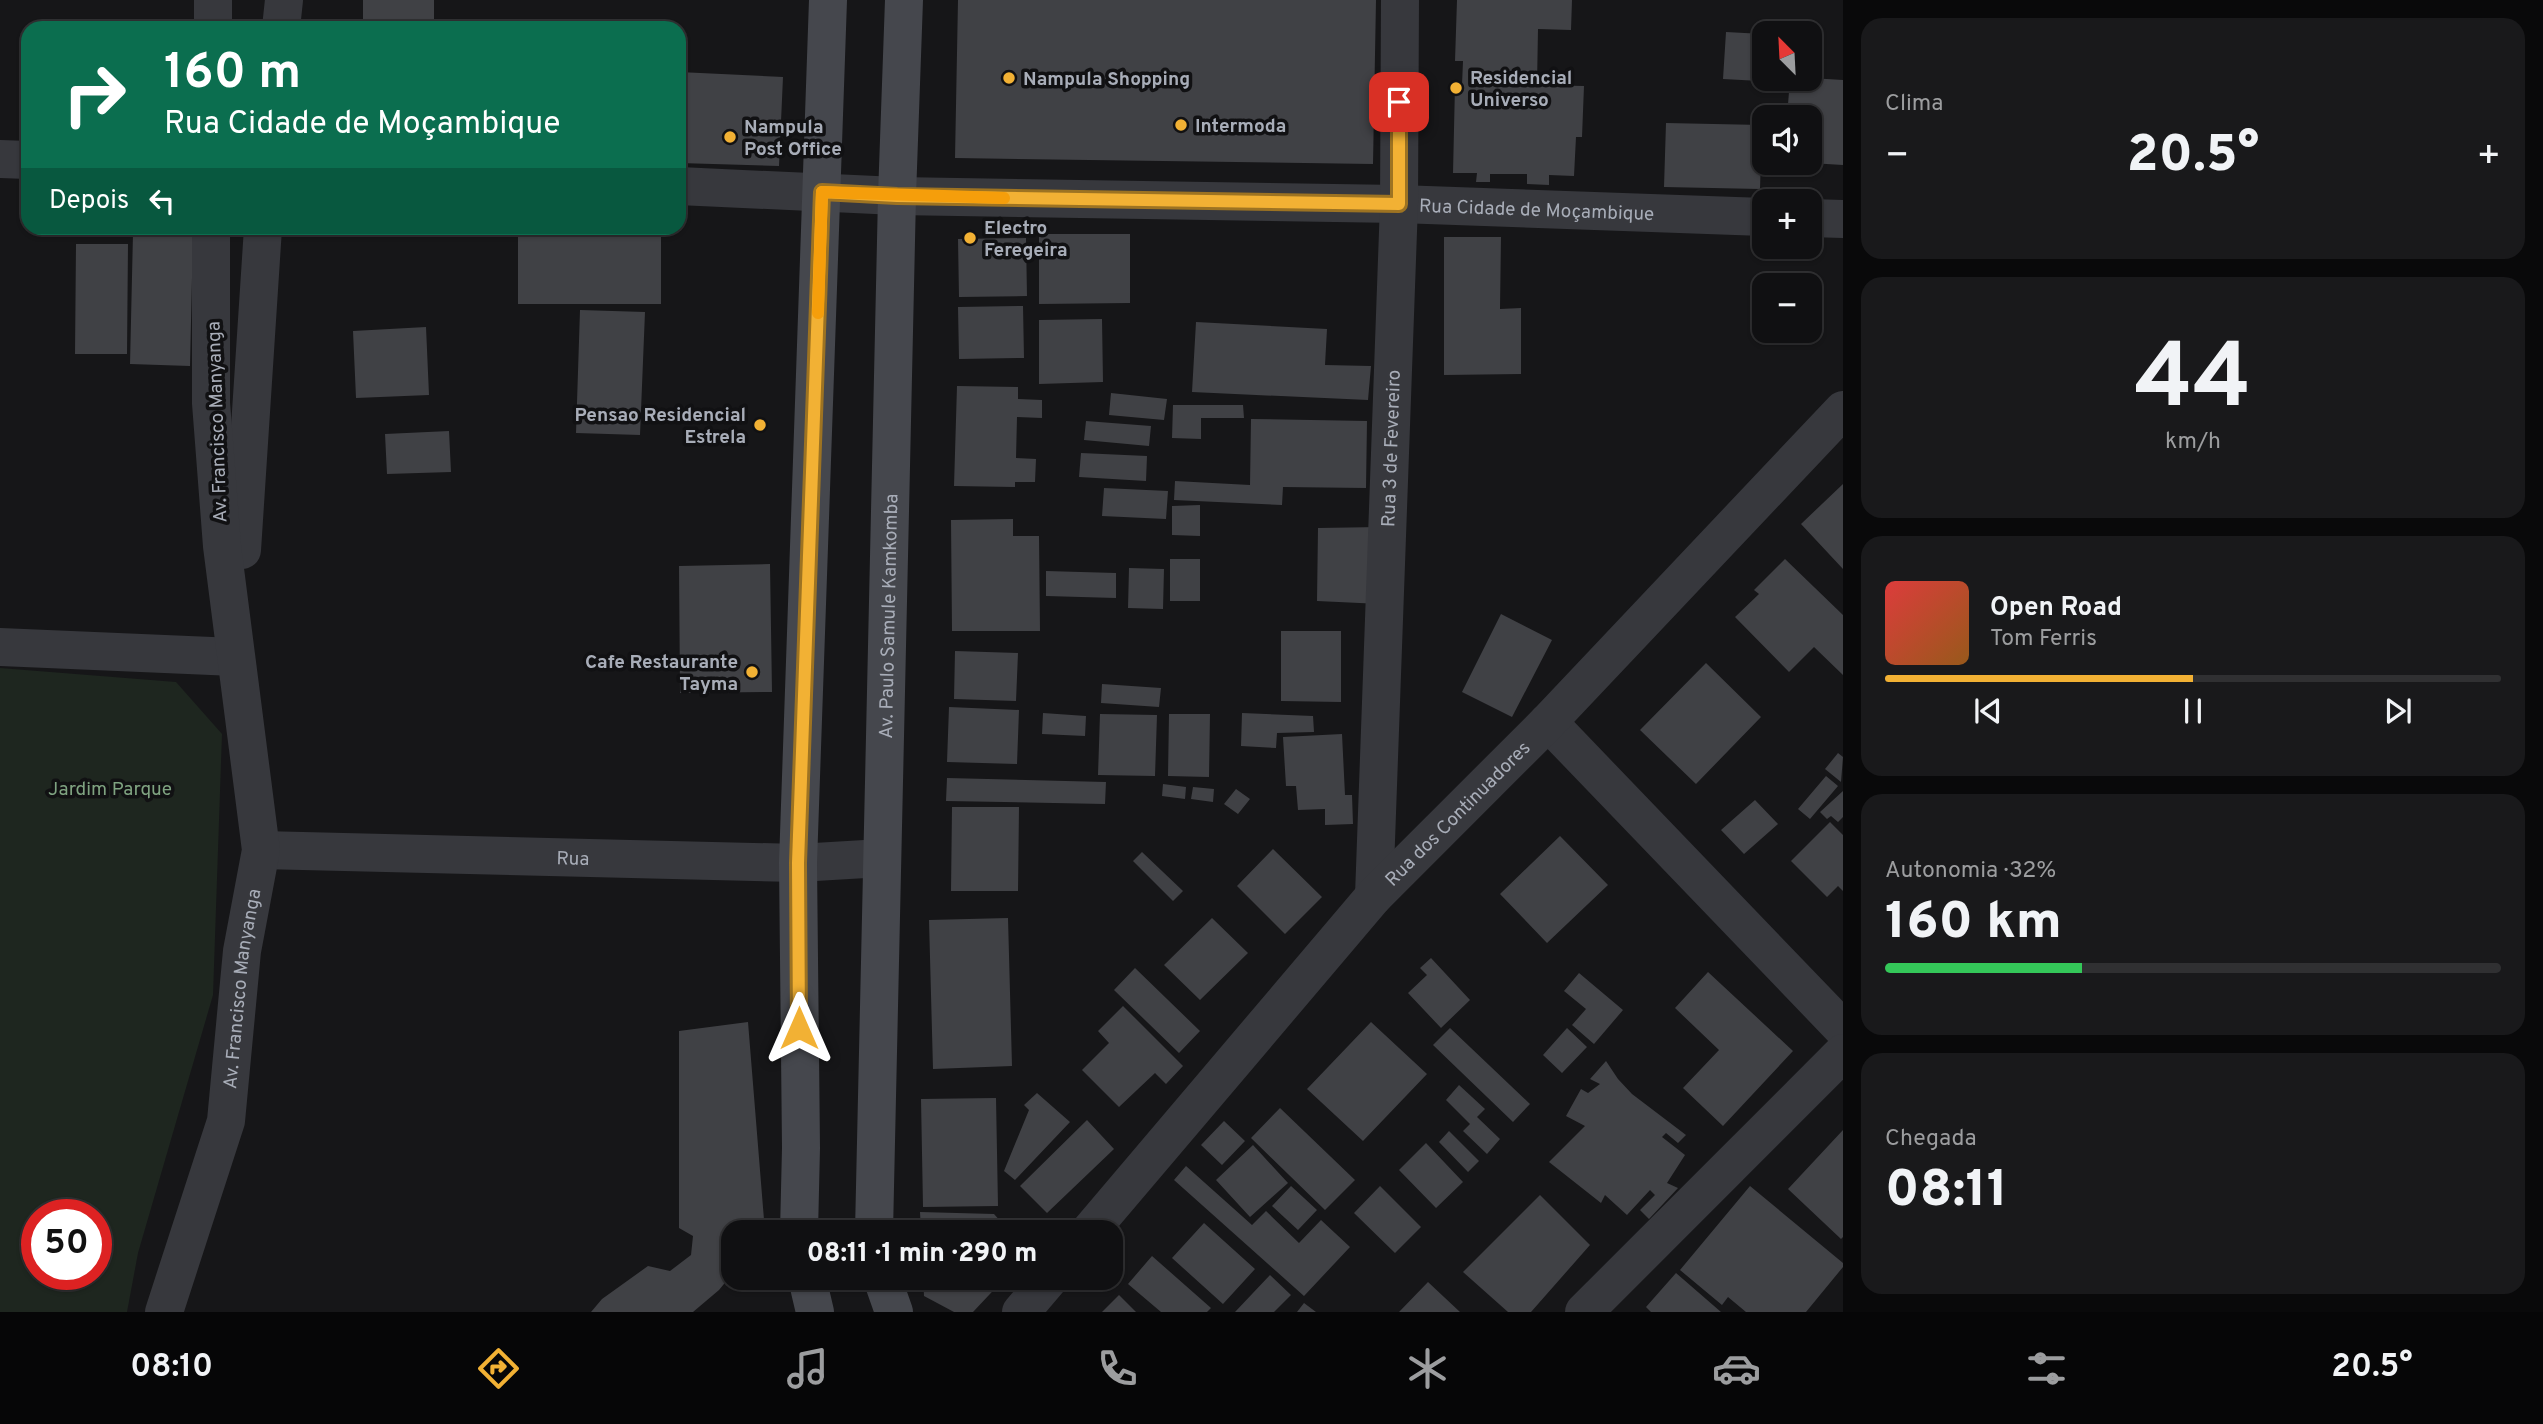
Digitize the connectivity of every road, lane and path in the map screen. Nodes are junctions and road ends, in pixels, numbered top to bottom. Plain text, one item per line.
1 (214, 0) edge
2 (284, 0) edge
3 (828, 0) edge
4 (904, 0) edge
5 (1400, 0) edge
6 (213, 21) edge
7 (282, 21) edge
8 (0, 159) edge
9 (21, 160) edge
10 (686, 186) edge
11 (822, 192) junction
12 (897, 196) junction
13 (1399, 204) junction
14 (1752, 217) edge
15 (1822, 218) edge
16 (1843, 219) edge
17 (211, 235) edge
18 (263, 235) edge
19 (1843, 410) edge
20 (0, 647) edge
21 (235, 657) junction
22 (1548, 722) junction
23 (261, 850) junction
24 (882, 858) junction
25 (798, 863) junction
26 (1374, 896) junction
27 (1843, 1029) edge
28 (1843, 1053) edge
29 (799, 1220) edge
30 (874, 1220) edge
31 (1099, 1220) edge
32 (810, 1290) edge
33 (886, 1290) edge
34 (1040, 1290) edge
35 (164, 1312) edge
36 (815, 1312) edge
37 (894, 1312) edge
38 (1021, 1312) edge
39 (1584, 1312) edge

1 - 6 street
2 - 7 street
3 - 11 main road
4 - 12 main road, Av. Paulo Samule Kamkomba
5 - 13 street, Rua 3 de Fevereiro
8 - 9 street
10 - 11 street, Rua Cidade de Moçambique
11 - 12 street, Rua Cidade de Moçambique
11 - 25 main road
12 - 13 street, Rua Cidade de Moçambique
12 - 24 main road, Av. Paulo Samule Kamkomba
13 - 14 street, Rua Cidade de Moçambique
13 - 26 street, Rua 3 de Fevereiro
15 - 16 street
17 - 21 street, Av. Francisco Manyanga
18 - 21 street, Av. Francisco Manyanga
19 - 22 street, Rua dos Continuadores
20 - 21 street
21 - 23 street, Av. Francisco Manyanga
22 - 26 street, Rua dos Continuadores
22 - 27 street
23 - 25 street, Rua
23 - 35 street, Av. Francisco Manyanga
24 - 25 street, Rua
24 - 30 main road, Av. Paulo Samule Kamkomba
25 - 29 main road
26 - 31 street, Rua dos Continuadores
28 - 39 street
32 - 36 main road
33 - 37 main road
34 - 38 street

